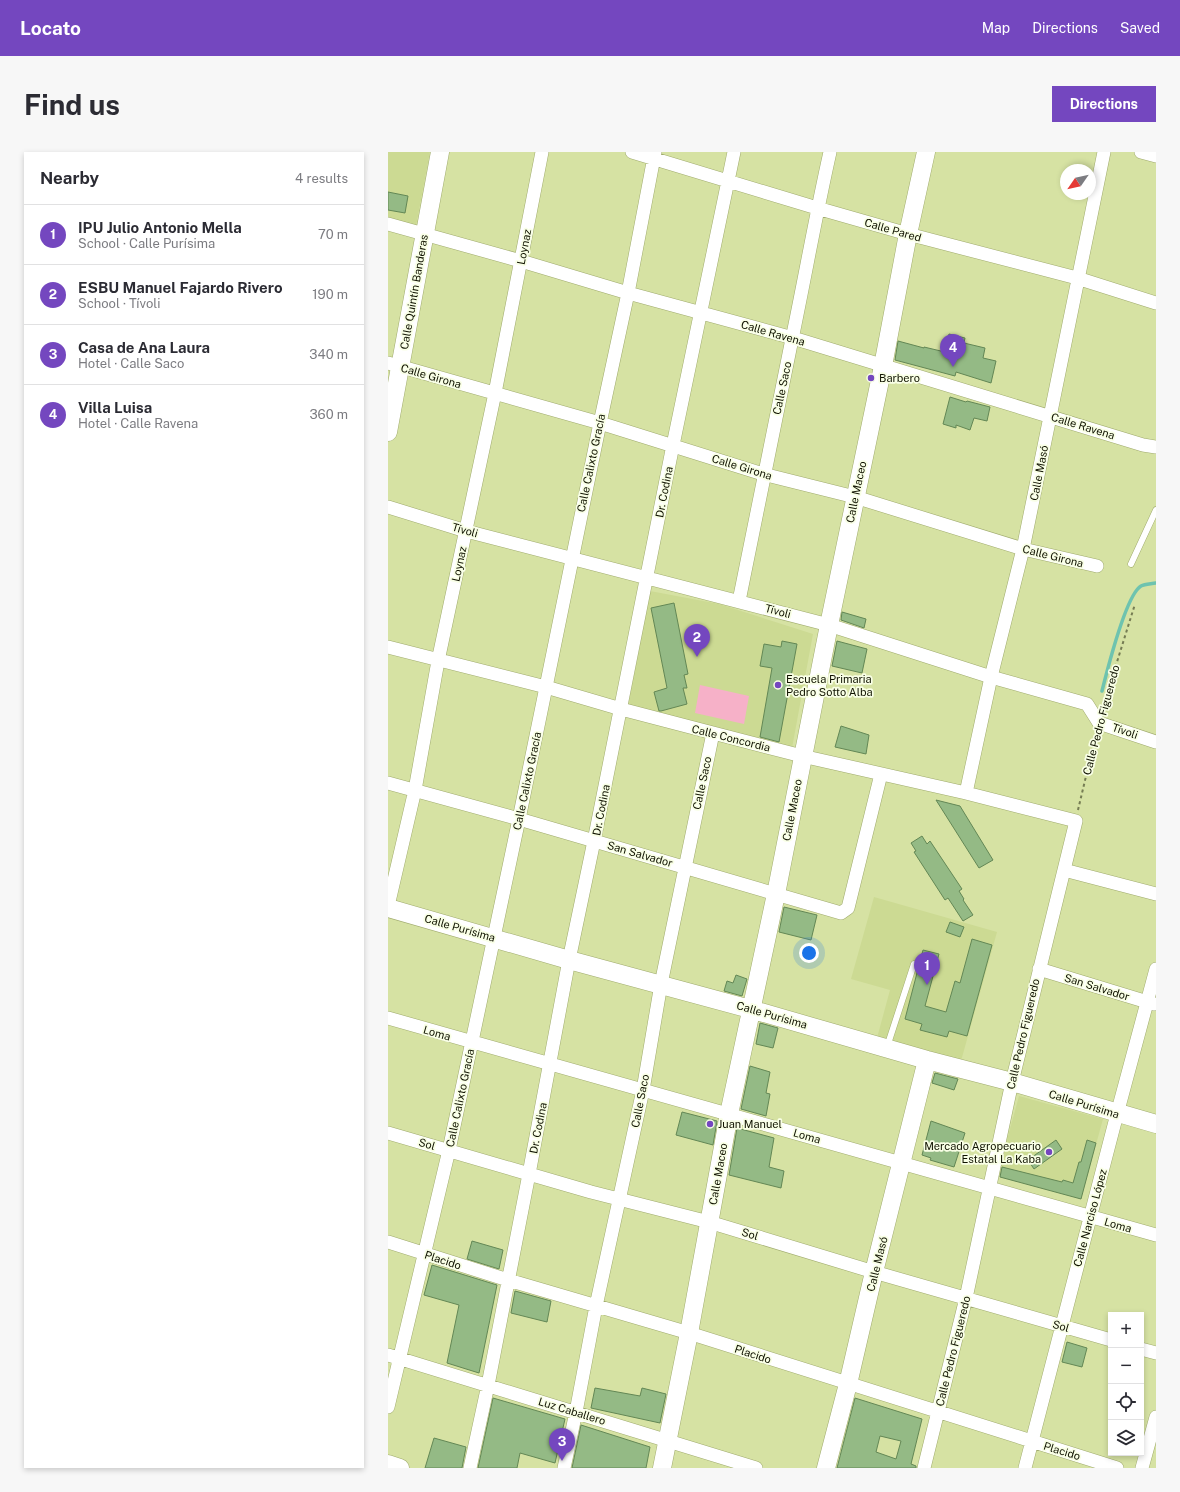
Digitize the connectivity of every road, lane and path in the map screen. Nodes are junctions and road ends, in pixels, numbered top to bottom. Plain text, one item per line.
1 (440, 152) edge
2 (542, 152) edge
3 (632, 152) edge
4 (734, 152) edge
5 (830, 152) edge
6 (926, 152) edge
7 (1104, 152) edge
8 (1141, 152) edge
9 (654, 155) edge
10 (1156, 156) edge
11 (729, 181) junction
12 (817, 208) junction
13 (388, 224) edge
14 (424, 234) junction
15 (908, 234) junction
16 (521, 261) junction
17 (1077, 278) junction
18 (628, 293) junction
19 (1156, 303) edge
20 (702, 312) junction
21 (793, 338) junction
22 (394, 365) edge
23 (883, 366) junction
24 (494, 393) junction
25 (1050, 416) junction
26 (600, 422) junction
27 (388, 432) edge
28 (673, 445) junction
29 (1156, 447) edge
30 (763, 474) junction
31 (855, 497) junction
32 (388, 507) edge
33 (1156, 510) edge
34 (466, 531) junction
35 (1024, 549) junction
36 (572, 558) junction
37 (1131, 564) dead end
38 (1097, 566) dead end
39 (647, 577) junction
40 (739, 601) junction
41 (1135, 604) dead end
42 (829, 625) junction
43 (388, 647) edge
44 (438, 661) junction
45 (991, 677) junction
46 (546, 687) junction
47 (621, 709) junction
48 (1099, 723) junction
49 (712, 733) junction
50 (1156, 742) edge
51 (802, 756) junction
52 (881, 774) junction
53 (388, 784) edge
54 (415, 790) junction
55 (966, 793) junction
56 (519, 819) junction
57 (1076, 821) junction
58 (594, 841) junction
59 (684, 866) junction
60 (1064, 870) junction
61 (776, 894) junction
62 (1156, 894) edge
63 (388, 907) edge
64 (494, 938) junction
65 (569, 960) junction
66 (914, 964) dead end
67 (1039, 969) junction
68 (1156, 969) edge
69 (661, 984) junction
70 (1152, 1003) edge
71 (750, 1009) junction
72 (388, 1018) edge
73 (471, 1043) junction
74 (887, 1047) junction
75 (927, 1060) junction
76 (550, 1064) junction
77 (1012, 1082) junction
78 (643, 1090) junction
79 (728, 1114) junction
80 (1117, 1114) junction
81 (1156, 1124) edge
82 (388, 1133) edge
83 (449, 1150) junction
84 (902, 1163) junction
85 (529, 1174) junction
86 (989, 1188) junction
87 (620, 1199) junction
88 (1091, 1217) junction
89 (709, 1222) junction
90 (1156, 1235) edge
91 (388, 1242) edge
92 (424, 1254) junction
93 (874, 1272) junction
94 (508, 1280) junction
95 (966, 1298) junction
96 (596, 1306) junction
97 (1061, 1326) junction
98 (689, 1333) junction
99 (1108, 1339) edge
100 (1144, 1350) edge
101 (1156, 1353) edge
102 (394, 1357) edge
103 (848, 1384) junction
104 (488, 1385) junction
105 (388, 1407) edge
106 (938, 1411) junction
107 (576, 1412) junction
108 (1156, 1417) edge
109 (668, 1440) junction
110 (1032, 1442) junction
111 (388, 1464) edge
112 (400, 1468) edge
113 (470, 1468) edge
114 (564, 1468) edge
115 (662, 1468) edge
116 (756, 1468) edge
117 (826, 1468) edge
118 (924, 1468) edge
119 (1025, 1468) edge
120 (1117, 1468) edge
121 (1142, 1468) edge

1 - 14 street, Calle Quintín Banderas
2 - 16 street, Loynaz
3 - 9 street, Calle Pared
4 - 11 street, Dr. Codina
5 - 12 street, Calle Saco
6 - 15 street, Calle Maceo
7 - 17 street, Calle Masó
8 - 10 street
9 - 11 street, Calle Pared
9 - 18 street, Calle Calixto Gracía
11 - 12 street, Calle Pared
11 - 20 street, Dr. Codina
12 - 15 street, Calle Pared
12 - 21 street, Calle Saco
13 - 14 street, Calle Ravena
14 - 16 street, Calle Ravena
14 - 22 street, Calle Quintín Banderas
15 - 17 street, Calle Pared
15 - 23 street, Calle Maceo
16 - 18 street, Calle Ravena
16 - 24 street, Loynaz
17 - 19 street, Calle Pared
17 - 25 street, Calle Masó
18 - 20 street, Calle Ravena
18 - 26 street, Calle Calixto Gracía
20 - 21 street, Calle Ravena
20 - 28 street, Dr. Codina
21 - 23 street, Calle Ravena
21 - 30 street, Calle Saco
22 - 24 street, Calle Girona
22 - 27 street, Calle Quintín Banderas
23 - 25 street, Calle Ravena
23 - 31 street, Calle Maceo
24 - 26 street, Calle Girona
24 - 34 street, Loynaz
25 - 29 street, Calle Ravena
25 - 35 street, Calle Masó
26 - 28 street, Calle Girona
26 - 36 street, Calle Calixto Gracía
28 - 30 street, Calle Girona
28 - 39 street, Dr. Codina
30 - 31 street, Calle Girona
30 - 40 street, Calle Saco
31 - 35 street, Calle Girona
31 - 42 street, Calle Maceo
32 - 34 street, Tívoli
33 - 37 lane
34 - 36 street, Tívoli
34 - 44 street, Loynaz
35 - 38 street, Calle Girona
35 - 45 street, Calle Masó
36 - 39 street, Tívoli
36 - 46 street, Calle Calixto Gracía
39 - 40 street, Tívoli
39 - 47 street, Dr. Codina
40 - 42 street, Tívoli
41 - 48 path, Calle Pedro Figueredo
42 - 45 street, Tívoli
42 - 51 street, Calle Maceo
43 - 44 street, Calle Concordia
44 - 46 street, Calle Concordia
44 - 54 street, Loynaz
45 - 48 street, Tívoli
45 - 55 street, Calle Masó
46 - 47 street, Calle Concordia
46 - 56 street, Calle Calixto Gracía
47 - 49 street, Calle Concordia
47 - 58 street, Dr. Codina
48 - 50 street, Tívoli
48 - 57 path, Calle Pedro Figueredo
49 - 51 street, Calle Concordia
49 - 59 street, Calle Saco
51 - 52 street, Calle Concordia
51 - 61 street, Calle Maceo
52 - 55 street, Calle Concordia
52 - 61 street, San Salvador
53 - 54 street, San Salvador
54 - 56 street, San Salvador
54 - 63 street, Loynaz
55 - 57 street, Calle Concordia
56 - 58 street, San Salvador
56 - 64 street, Calle Calixto Gracía
57 - 60 street, Calle Pedro Figueredo
58 - 59 street, San Salvador
58 - 65 street, Dr. Codina
59 - 61 street, San Salvador
59 - 69 street, Calle Saco
60 - 62 street
60 - 67 street, Calle Pedro Figueredo
61 - 71 street, Calle Maceo
63 - 64 street, Calle Purísima
64 - 65 street, Calle Purísima
64 - 73 street, Calle Calixto Gracía
65 - 69 street, Calle Purísima
65 - 76 street, Dr. Codina
66 - 74 lane
67 - 70 street, San Salvador
67 - 77 street, Calle Pedro Figueredo
68 - 70 street, Calle Narciso López
69 - 71 street, Calle Purísima
69 - 78 street, Calle Saco
70 - 80 street, Calle Narciso López
71 - 74 street, Calle Purísima
71 - 79 street, Calle Maceo
72 - 73 street, Loma
73 - 76 street, Loma
73 - 83 street, Calle Calixto Gracía
74 - 75 street, Calle Purísima
75 - 77 street, Calle Purísima
75 - 84 street, Calle Masó
76 - 78 street, Loma
76 - 85 street, Dr. Codina
77 - 80 street, Calle Purísima
77 - 86 street, Calle Pedro Figueredo
78 - 79 street, Loma
78 - 87 street, Calle Saco
79 - 84 street, Loma
79 - 89 street, Calle Maceo
80 - 81 street, Calle Purísima
80 - 88 street, Calle Narciso López
82 - 83 street, Sol
83 - 85 street, Sol
83 - 92 street, Calle Calixto Gracía
84 - 86 street, Loma
84 - 93 street, Calle Masó
85 - 87 street, Sol
85 - 94 street, Dr. Codina
86 - 88 street, Loma
86 - 95 street, Calle Pedro Figueredo
87 - 89 street, Sol
87 - 96 street, Calle Saco
88 - 90 street, Loma
88 - 97 street, Calle Narciso López
89 - 93 street, Sol
89 - 98 street, Calle Maceo
91 - 92 street, Placido
92 - 94 street, Placido
92 - 102 street, Calle Calixto Gracía
93 - 95 street, Sol
93 - 103 street, Calle Masó
94 - 96 street, Placido
94 - 104 street, Dr. Codina
95 - 97 street, Sol
95 - 106 street, Calle Pedro Figueredo
96 - 98 street, Placido
96 - 107 street, Calle Saco
97 - 99 street, Sol
97 - 110 street, Calle Narciso López
98 - 103 street, Placido
98 - 109 street, Calle Maceo
100 - 101 street
102 - 104 street, Luz Caballero
102 - 105 street, Calle Calixto Gracía
103 - 106 street, Placido
103 - 117 street, Calle Masó
104 - 107 street, Luz Caballero
104 - 113 street, Dr. Codina
106 - 110 street, Placido
106 - 118 street, Calle Pedro Figueredo
107 - 109 street, Luz Caballero
107 - 114 street, Calle Saco
108 - 121 street
109 - 115 street, Calle Maceo
109 - 116 street, Luz Caballero
110 - 119 street, Calle Narciso López
110 - 120 street, Placido
111 - 112 street

